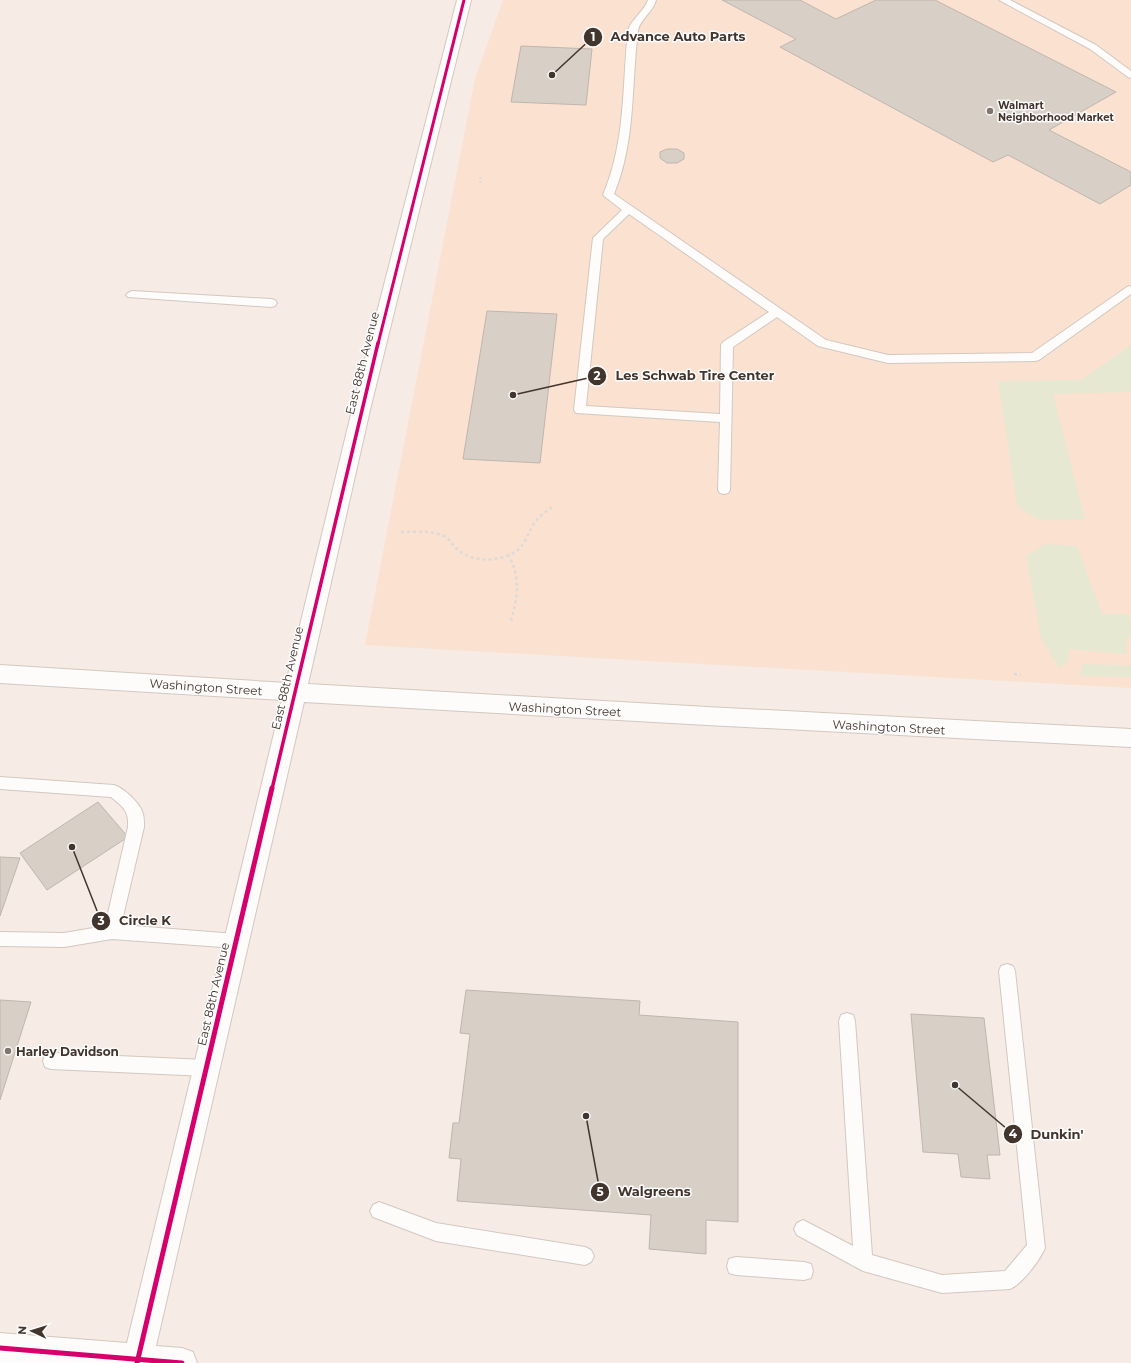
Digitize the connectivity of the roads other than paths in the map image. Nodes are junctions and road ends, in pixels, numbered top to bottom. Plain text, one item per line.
1 (464, 0) edge
2 (652, 0) edge
3 (1003, 0) edge
4 (1131, 75) edge
5 (629, 209) junction
6 (1131, 289) edge
7 (132, 295) dead end
8 (271, 303) dead end
9 (776, 312) junction
10 (726, 418) junction
11 (724, 490) dead end
12 (0, 674) edge
13 (294, 693) junction
14 (1131, 738) edge
15 (0, 782) edge
16 (112, 932) junction
17 (0, 939) edge
18 (236, 941) junction
19 (1007, 971) dead end
20 (847, 1021) dead end
21 (51, 1061) dead end
22 (206, 1068) junction
23 (379, 1211) dead end
24 (803, 1228) dead end
25 (585, 1256) dead end
26 (863, 1262) junction
27 (736, 1266) dead end
28 (804, 1271) dead end
29 (0, 1348) edge
30 (137, 1361) edge
31 (182, 1363) edge

1 - 13 main road, East 88th Avenue
2 - 5 lane
3 - 4 lane
5 - 9 lane
5 - 10 lane
6 - 9 lane
7 - 8 lane
9 - 10 lane
10 - 11 lane
12 - 13 main road, Washington Street
13 - 14 main road, Washington Street
13 - 18 main road, East 88th Avenue
15 - 16 lane
16 - 17 lane
16 - 18 lane
18 - 22 main road, East 88th Avenue
19 - 26 lane
20 - 26 lane
21 - 22 lane
22 - 30 main road, East 88th Avenue
23 - 25 lane
24 - 26 lane
27 - 28 lane
29 - 30 main road
30 - 31 main road

